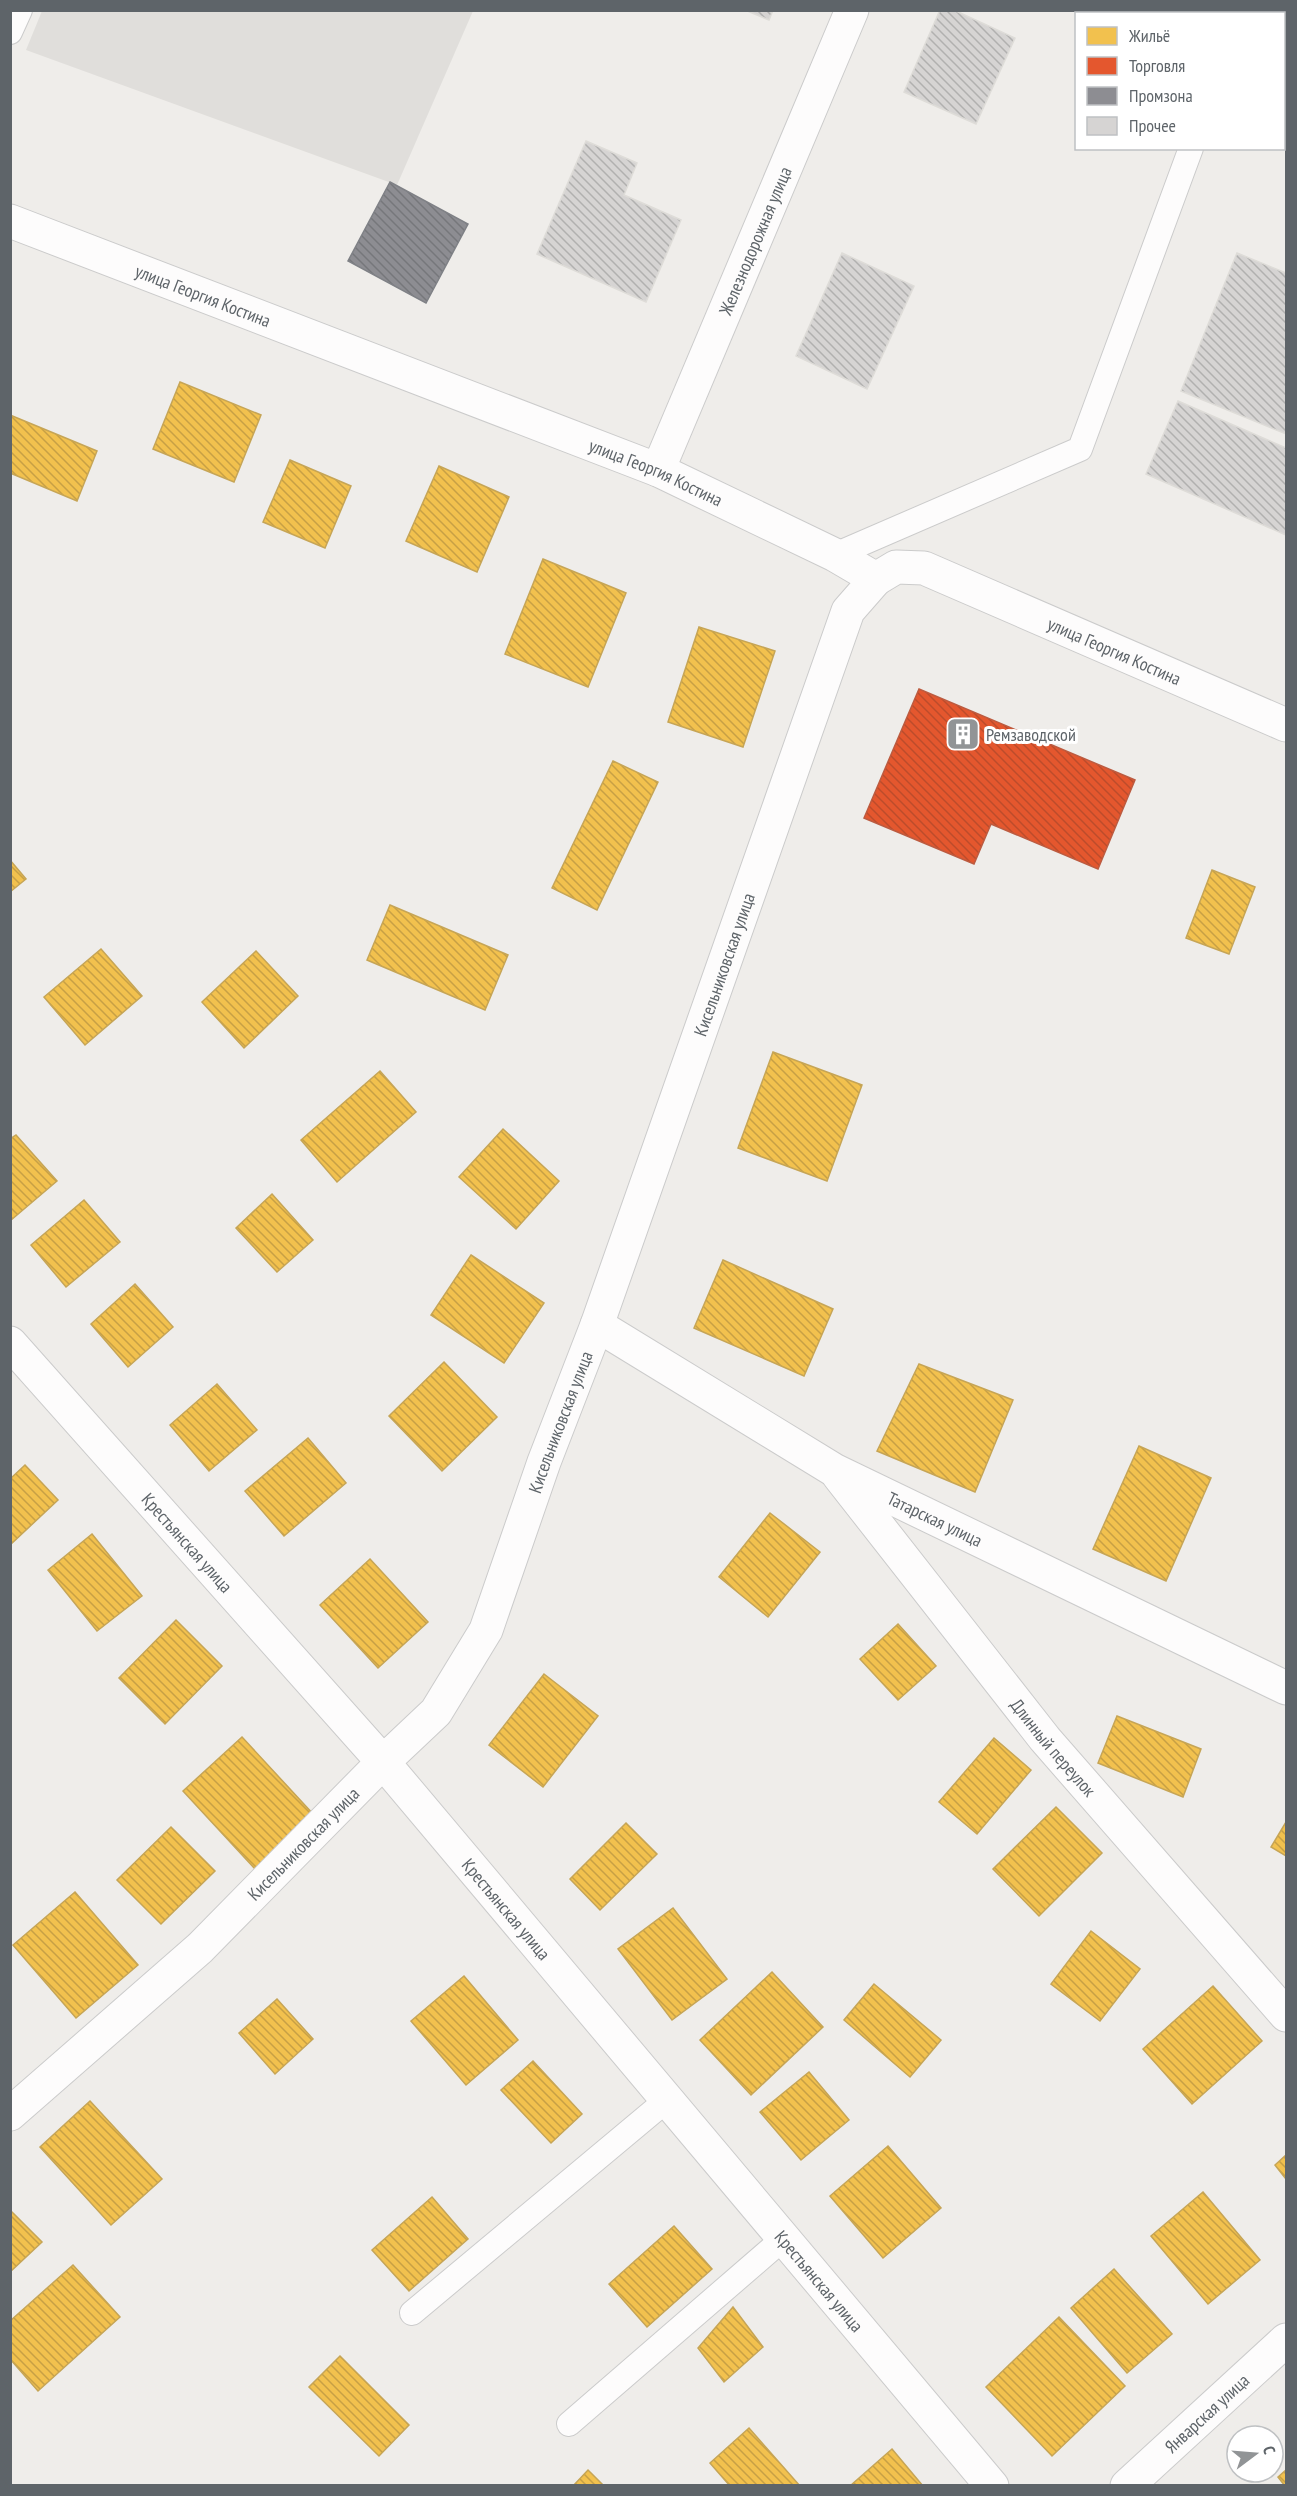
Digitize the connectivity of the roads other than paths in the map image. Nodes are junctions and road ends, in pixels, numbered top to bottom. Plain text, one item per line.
1 (20, 10) edge
2 (852, 10) edge
3 (10, 32) edge
4 (1190, 150) edge
5 (10, 221) edge
6 (658, 470) junction
7 (835, 555) junction
8 (876, 579) junction
9 (1287, 725) edge
10 (597, 1325) junction
11 (10, 1343) edge
12 (834, 1470) junction
13 (1287, 1688) edge
14 (383, 1762) junction
15 (1287, 2015) edge
16 (668, 2099) junction
17 (10, 2114) edge
18 (784, 2238) junction
19 (412, 2313) dead end
20 (1287, 2340) edge
21 (569, 2424) dead end
22 (992, 2486) edge
23 (1127, 2486) edge

1 - 3 lane
2 - 6 street, Железнодорожная улица
4 - 7 lane
5 - 6 street, улица Георгия Костина
6 - 7 street, улица Георгия Костина
7 - 8 street, улица Георгия Костина
8 - 9 street, улица Георгия Костина
8 - 10 street, Кисельниковская улица
10 - 12 street, Татарская улица
10 - 14 street, Кисельниковская улица
11 - 14 street, Крестьянская улица
12 - 13 street, Татарская улица
12 - 15 street, Длинный переулок
14 - 16 street, Крестьянская улица
14 - 17 street, Кисельниковская улица
16 - 18 street, Крестьянская улица
16 - 19 lane
18 - 21 lane
18 - 22 street, Крестьянская улица
20 - 23 street, Январская улица

